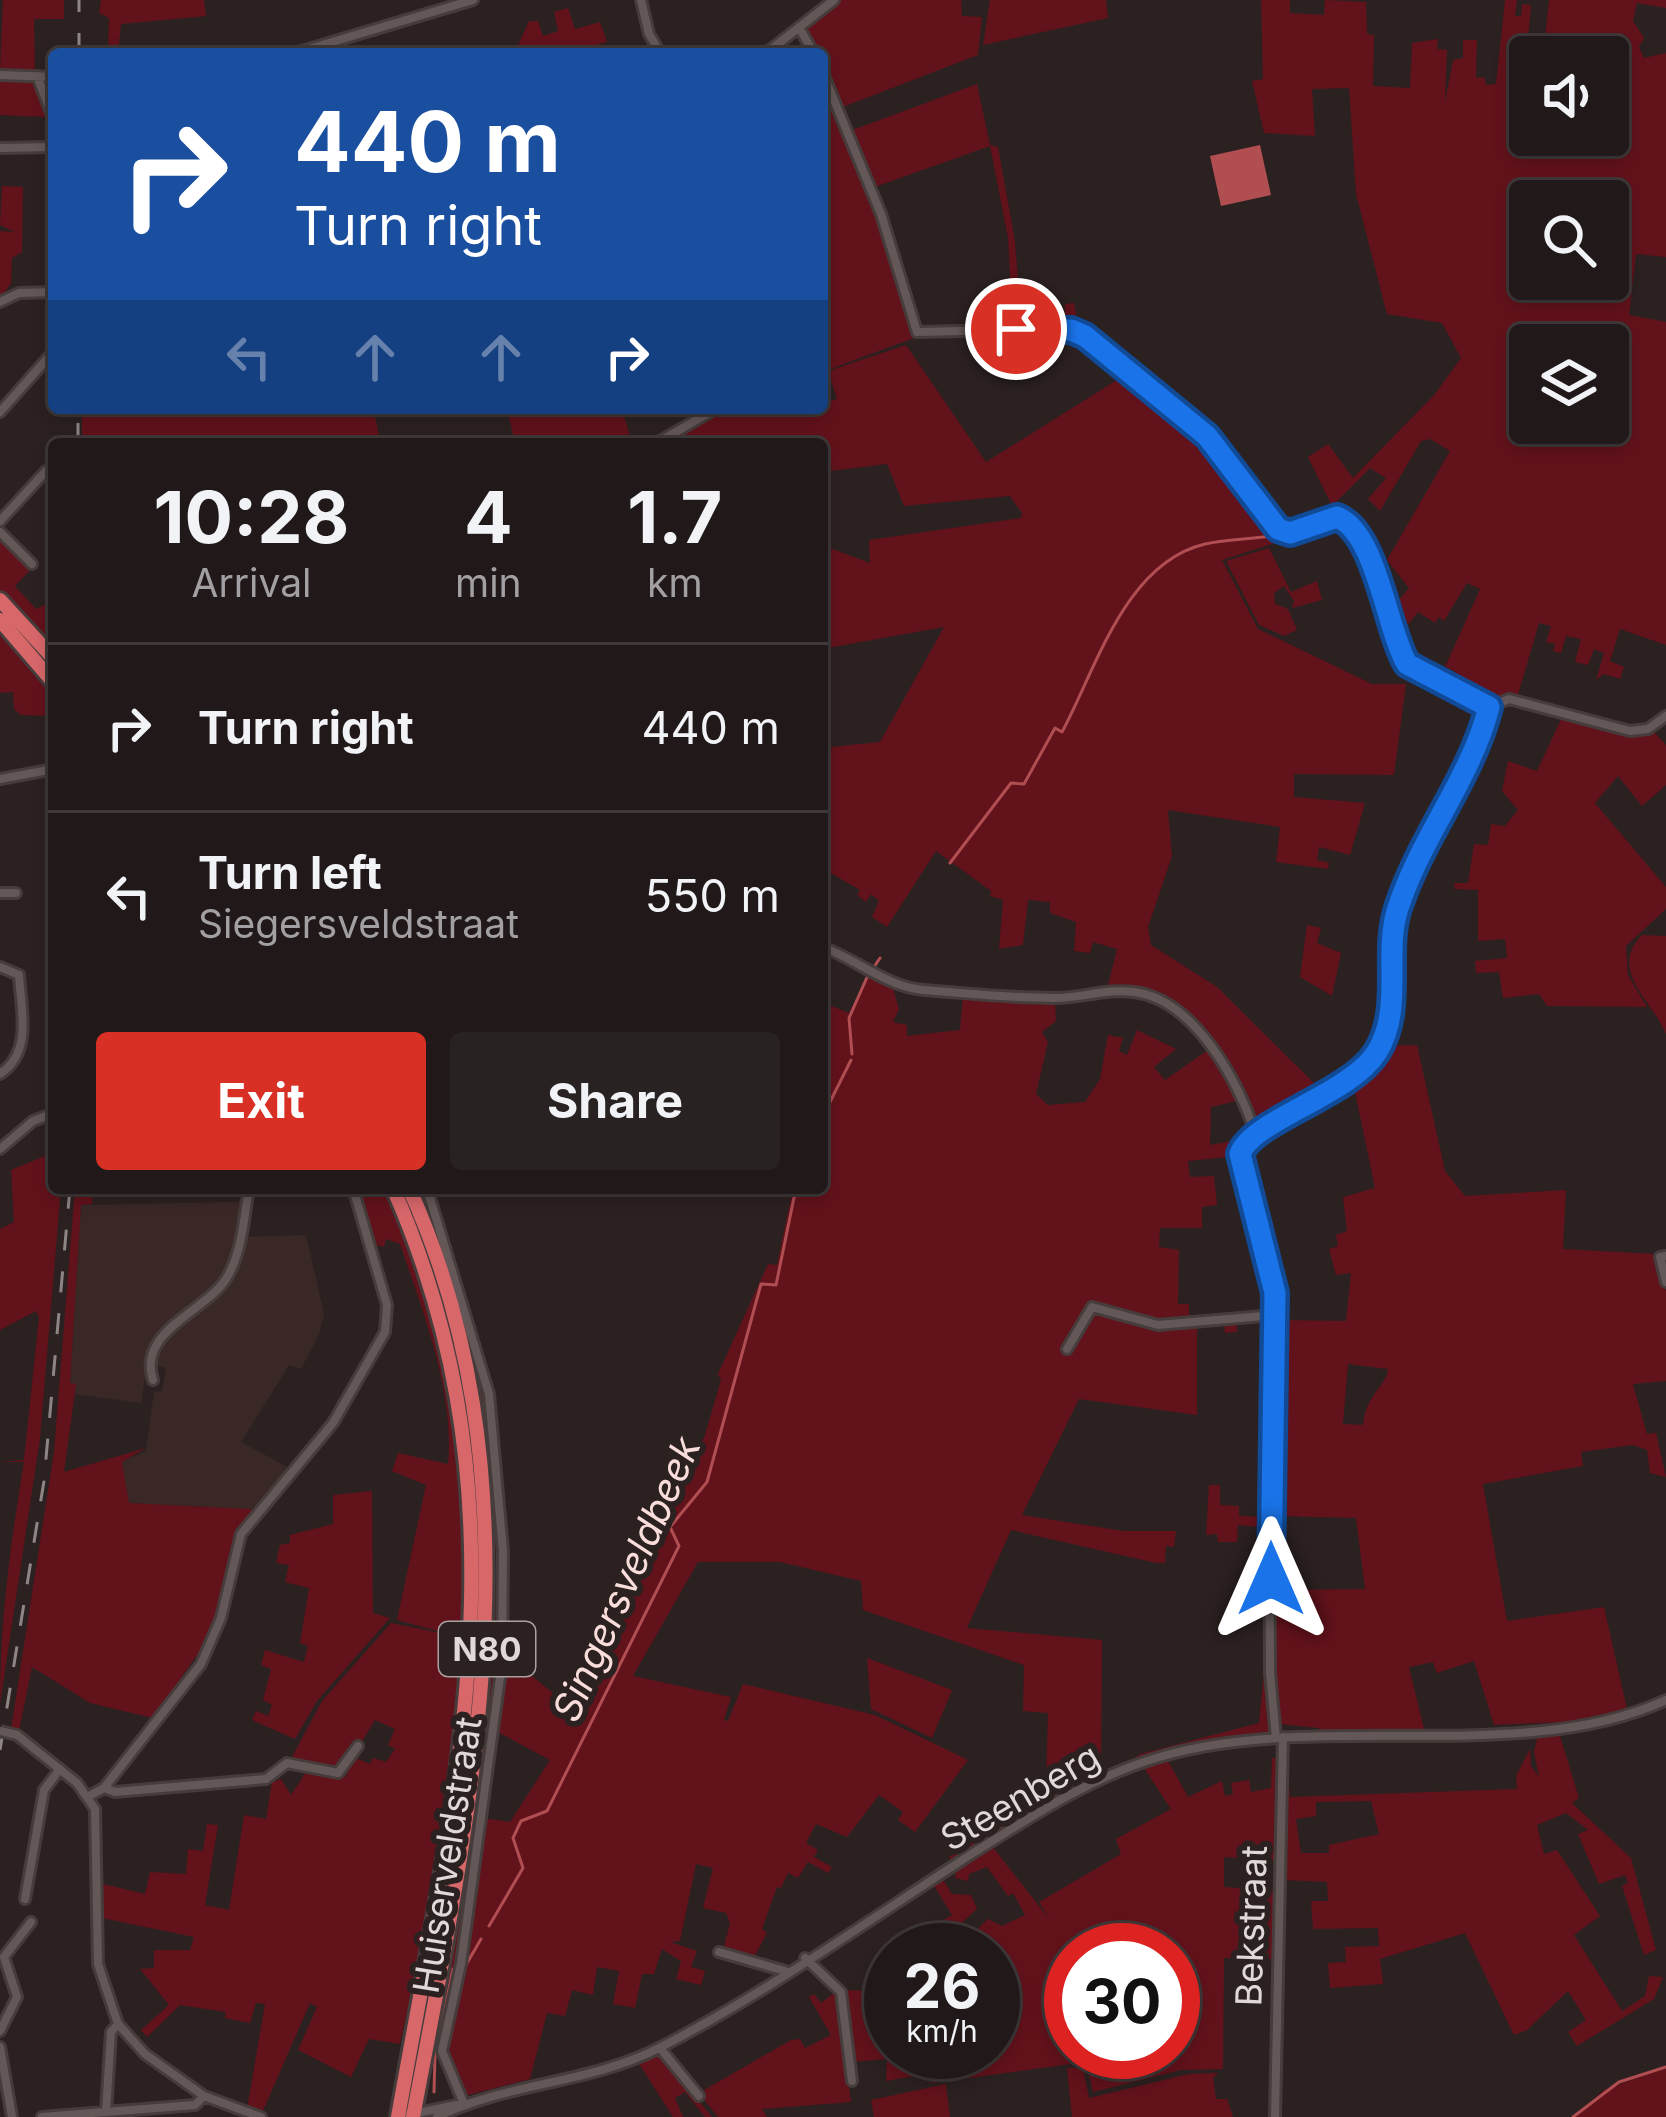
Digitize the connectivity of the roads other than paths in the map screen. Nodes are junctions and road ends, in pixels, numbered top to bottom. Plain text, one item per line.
1 (473, 0) edge
2 (641, 0) edge
3 (834, 0) edge
4 (799, 27) junction
5 (312, 48) edge
6 (657, 48) edge
7 (773, 48) edge
8 (811, 48) edge
9 (0, 75) edge
10 (37, 76) junction
11 (48, 76) edge
12 (828, 86) edge
13 (48, 104) edge
14 (48, 147) edge
15 (0, 148) edge
16 (48, 292) edge
17 (0, 302) edge
18 (48, 358) edge
19 (0, 412) edge
20 (708, 414) edge
21 (673, 438) edge
22 (46, 471) dead end
23 (0, 521) edge
24 (0, 532) edge
25 (32, 564) dead end
26 (0, 600) edge
27 (0, 620) edge
28 (48, 652) edge
29 (48, 676) edge
30 (1489, 707) junction
31 (1666, 716) edge
32 (48, 770) edge
33 (0, 779) edge
34 (0, 893) edge
35 (16, 893) dead end
36 (828, 950) edge
37 (0, 967) edge
38 (0, 1074) edge
39 (48, 1115) edge
40 (1255, 1132) junction
41 (0, 1149) edge
42 (248, 1194) edge
43 (354, 1194) edge
44 (395, 1194) edge
45 (411, 1194) edge
46 (430, 1194) edge
47 (1666, 1256) edge
48 (1666, 1282) edge
49 (1276, 1316) junction
50 (1067, 1349) dead end
51 (153, 1380) dead end
52 (1666, 1700) edge
53 (0, 1731) edge
54 (1279, 1738) junction
55 (358, 1746) dead end
56 (60, 1769) junction
57 (104, 1787) junction
58 (89, 1796) junction
59 (25, 1899) dead end
60 (31, 1922) dead end
61 (719, 1952) dead end
62 (806, 1958) junction
63 (4, 1966) edge
64 (785, 1971) junction
65 (118, 2024) junction
66 (0, 2031) edge
67 (0, 2047) edge
68 (660, 2048) junction
69 (851, 2081) dead end
70 (418, 2086) junction
71 (204, 2096) junction
72 (699, 2096) dead end
73 (464, 2104) junction
74 (106, 2112) junction
75 (438, 2112) edge
76 (406, 2116) edge
77 (12, 2117) edge
78 (42, 2117) edge
79 (261, 2117) edge
80 (1275, 2117) edge

1 - 5 street
2 - 6 street
3 - 4 street
4 - 7 street
4 - 8 street
9 - 10 street
10 - 11 street
10 - 13 street
12 - 30 street
14 - 15 street
16 - 17 street
18 - 19 street
20 - 21 street
22 - 23 street
24 - 25 street
26 - 28 highway
27 - 29 highway
30 - 31 street
30 - 40 street
32 - 33 street
34 - 35 street
36 - 40 street
37 - 38 street
39 - 41 street
40 - 49 street, Bekstraat
42 - 51 street
43 - 57 street
44 - 76 highway, N80
45 - 70 highway, N80
46 - 73 street, Huiserveldstraat
47 - 48 street
49 - 50 street
49 - 54 street, Bekstraat
52 - 54 street, Steenberg
53 - 56 street, bridge
54 - 62 street, Steenberg
54 - 80 street, Bekstraat
55 - 57 street
56 - 58 street
56 - 59 street
57 - 58 street
58 - 65 street
60 - 63 street
61 - 64 street
62 - 64 street, Steenberg
62 - 69 street
63 - 66 street
64 - 68 street, Steenberg
65 - 71 street
65 - 74 street
67 - 77 street
68 - 72 street
68 - 73 street, Steenberg
70 - 75 street
70 - 76 highway, N80
71 - 74 street
71 - 79 street
73 - 75 street, Steenberg
74 - 78 street
75 - 76 street, Steenberg

